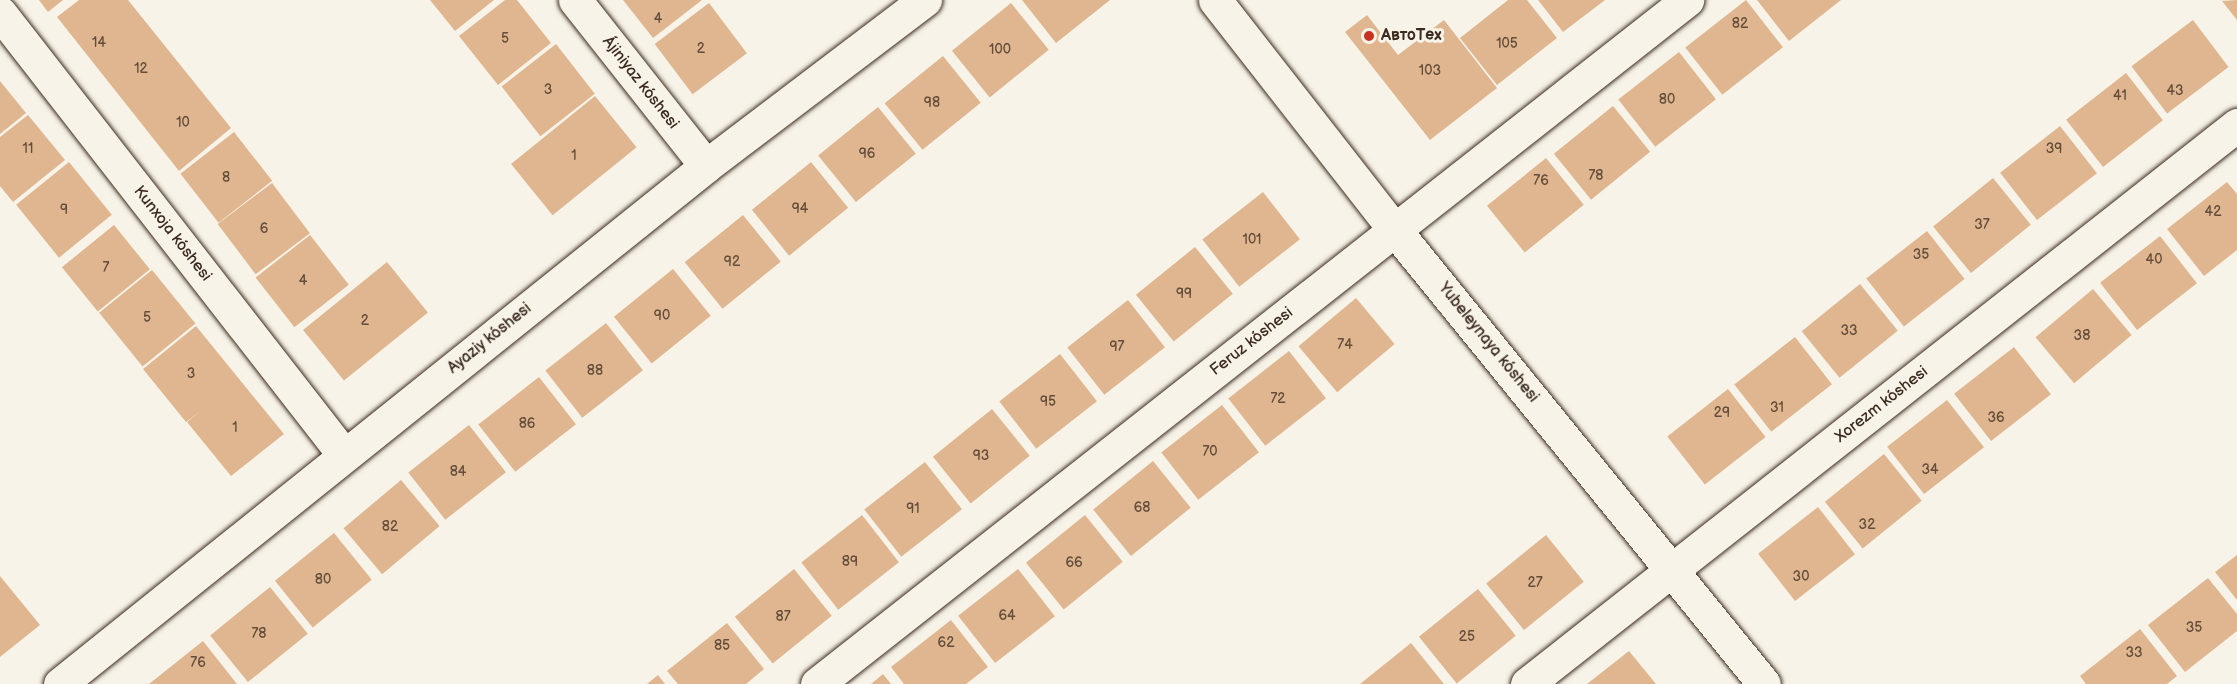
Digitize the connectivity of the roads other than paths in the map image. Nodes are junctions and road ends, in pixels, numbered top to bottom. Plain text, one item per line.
1 (575, 0) edge
2 (925, 0) edge
3 (1215, 0) edge
4 (1687, 0) edge
5 (0, 13) edge
6 (2237, 125) edge
7 (706, 166) junction
8 (1395, 229) junction
9 (344, 455) junction
10 (1673, 569) junction
11 (60, 684) edge
12 (817, 684) edge
13 (1527, 684) edge
14 (1764, 684) edge

1 - 7 street, Ájiniyaz kóshesi
2 - 7 street, Ayaziy kóshesi
3 - 8 street, Yubeleynaya kóshesi
4 - 8 street, Feruz kóshesi
5 - 9 street, Kunxoja kóshesi
6 - 10 street, Xorezm kóshesi
7 - 9 street, Ayaziy kóshesi
8 - 10 street, Yubeleynaya kóshesi
8 - 12 street, Feruz kóshesi
9 - 11 street, Ayaziy kóshesi
10 - 13 street, Xorezm kóshesi
10 - 14 street, Yubeleynaya kóshesi

